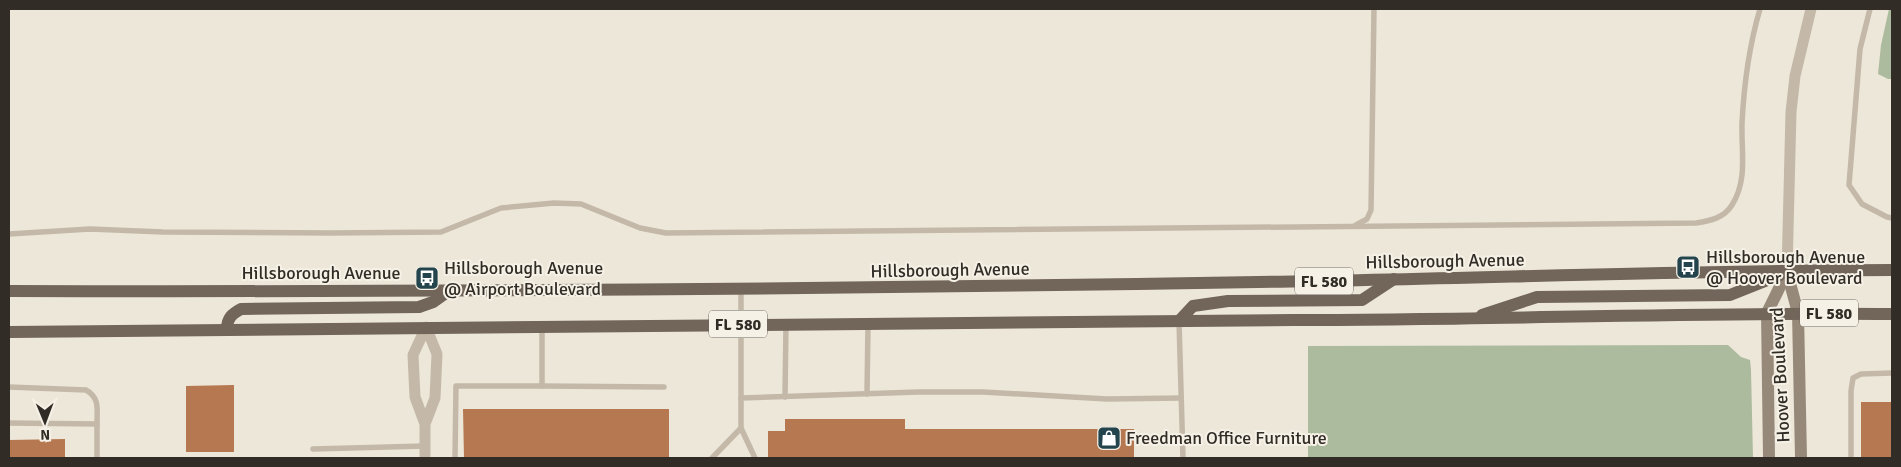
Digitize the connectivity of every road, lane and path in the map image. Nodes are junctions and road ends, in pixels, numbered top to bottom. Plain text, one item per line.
1 (1374, 9) edge
2 (1760, 9) edge
3 (1811, 9) edge
4 (1870, 9) edge
5 (1892, 218) edge
6 (1354, 226) junction
7 (9, 234) edge
8 (1892, 270) edge
9 (1787, 272) junction
10 (1394, 279) junction
11 (741, 289) junction
12 (450, 290) junction
13 (9, 291) edge
14 (1766, 313) junction
15 (1798, 313) junction
16 (1892, 314) edge
17 (1467, 319) junction
18 (1178, 321) junction
19 (868, 323) junction
20 (741, 324) junction
21 (786, 324) junction
22 (542, 326) junction
23 (426, 327) junction
24 (228, 329) junction
25 (9, 332) edge
26 (1892, 373) edge
27 (542, 386) junction
28 (9, 387) edge
29 (664, 387) dead end
30 (867, 394) junction
31 (785, 397) junction
32 (741, 398) junction
33 (1181, 398) junction
34 (9, 423) edge
35 (97, 424) junction
36 (425, 424) junction
37 (741, 428) junction
38 (425, 446) junction
39 (313, 449) dead end
40 (97, 458) edge
41 (425, 458) edge
42 (455, 458) edge
43 (712, 458) edge
44 (755, 458) edge
45 (1183, 458) edge
46 (1769, 458) edge
47 (1801, 458) edge
48 (1851, 458) edge

1 - 6 lane
2 - 6 lane
3 - 9 street
4 - 5 lane
6 - 7 lane
8 - 9 main road, Hillsborough Avenue / FL 580
9 - 10 main road, Hillsborough Avenue / FL 580
9 - 14 main road, Hoover Boulevard
9 - 15 main road, Hoover Boulevard
9 - 17 main road
10 - 11 main road, Hillsborough Avenue / FL 580
10 - 18 main road
11 - 12 main road, Hillsborough Avenue / FL 580
11 - 20 lane
12 - 13 main road, Hillsborough Avenue / FL 580
12 - 24 main road
14 - 15 main road, FL 580
14 - 17 main road, FL 580
14 - 46 main road, Hoover Boulevard
15 - 16 main road, FL 580
15 - 47 main road, Hoover Boulevard
17 - 18 main road, FL 580
18 - 19 main road, FL 580
18 - 33 lane
19 - 21 main road, FL 580
19 - 30 lane
20 - 21 main road, FL 580
20 - 22 main road, FL 580
20 - 32 lane
21 - 31 lane
22 - 23 main road, FL 580
22 - 27 lane
23 - 24 main road, FL 580
23 - 36 street
23 - 36 street
24 - 25 main road, FL 580
26 - 48 lane
27 - 29 lane
27 - 42 lane
28 - 35 lane
30 - 31 lane
30 - 33 lane
31 - 32 lane
32 - 37 lane
33 - 45 lane
34 - 35 lane
35 - 40 lane
36 - 38 street
37 - 43 lane
37 - 44 lane
38 - 39 lane
38 - 41 street

